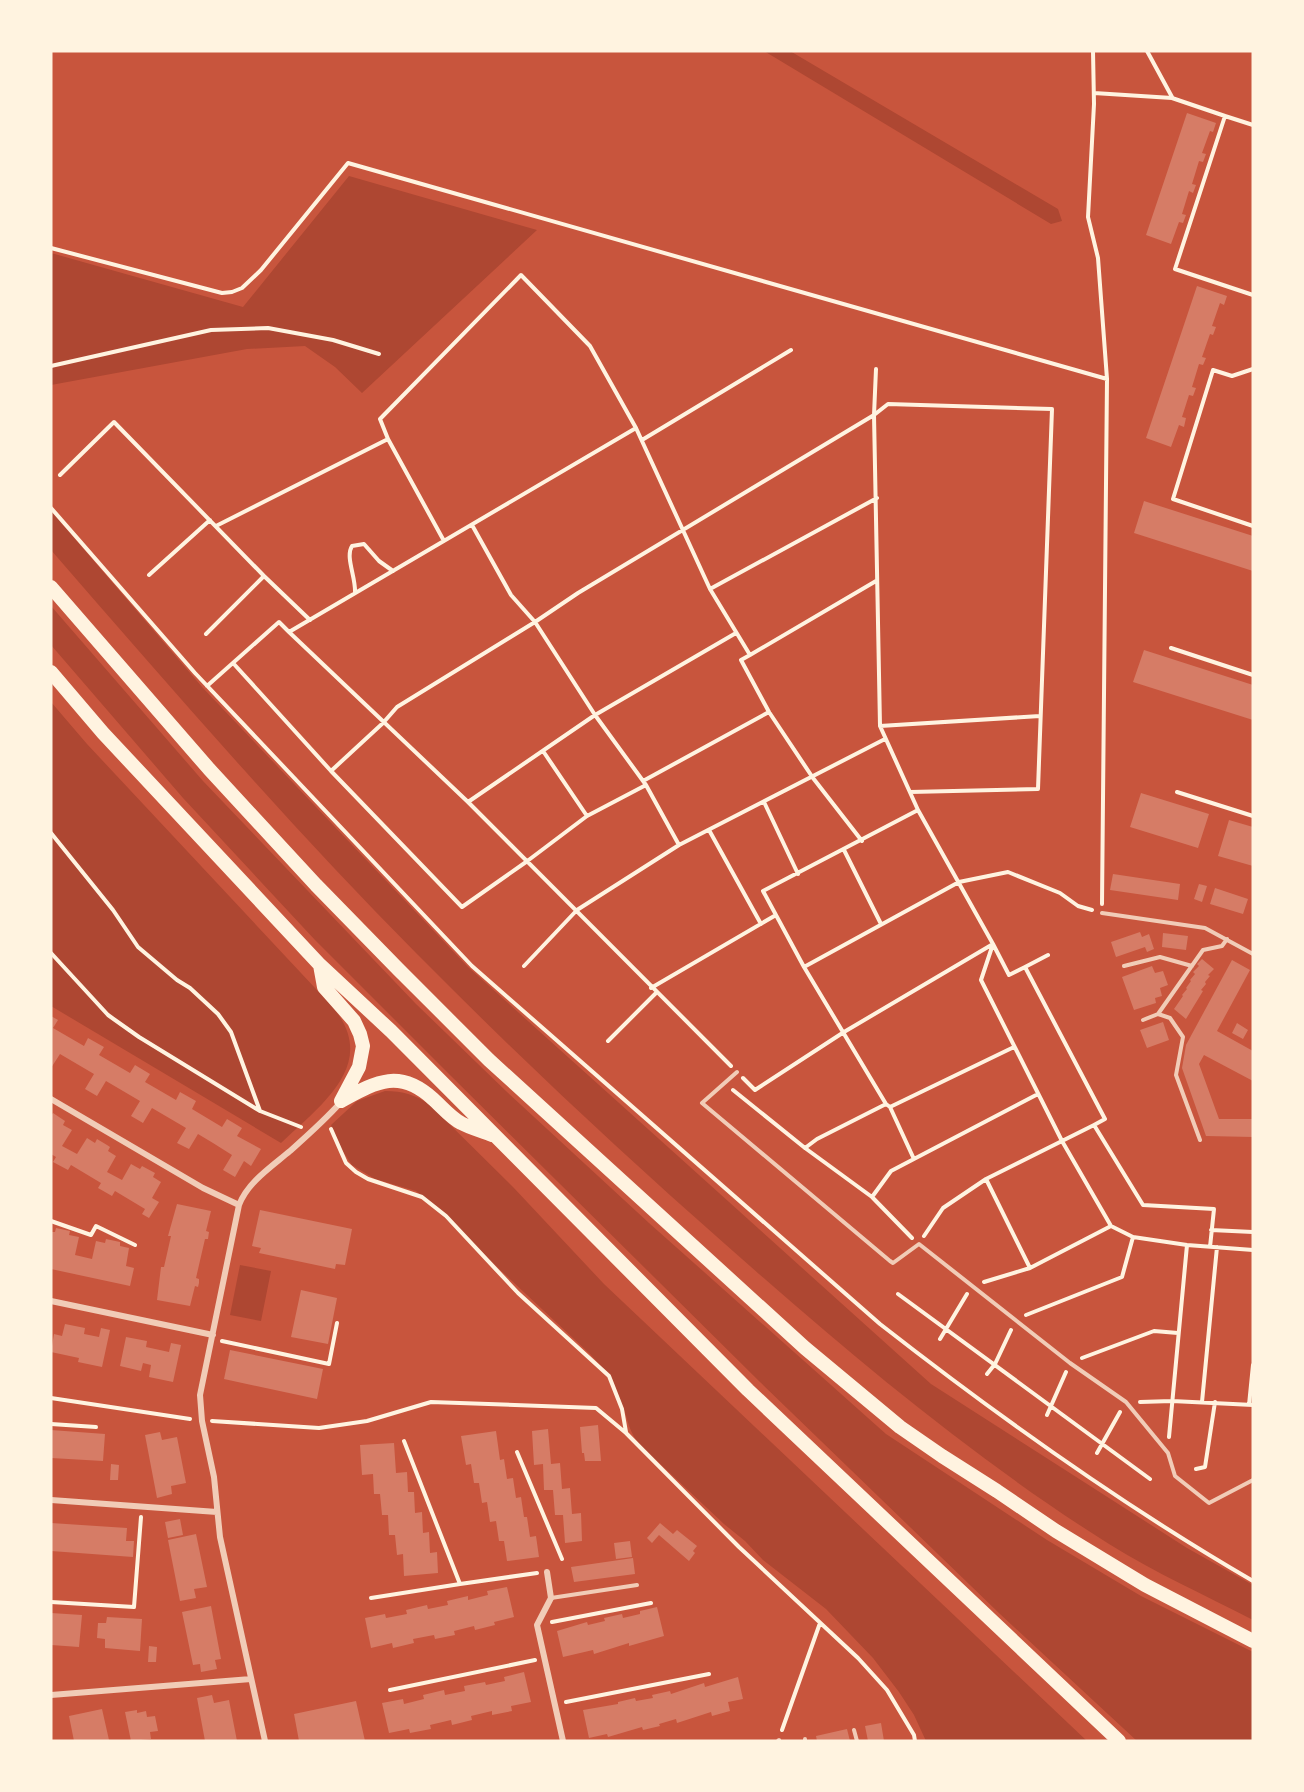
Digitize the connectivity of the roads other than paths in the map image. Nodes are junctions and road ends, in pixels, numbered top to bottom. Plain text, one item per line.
1 (51, 587) edge
2 (51, 672) edge
3 (1102, 913) road end
4 (1227, 939) junction
5 (1253, 954) edge
6 (320, 965) junction
7 (1124, 966) dead end
8 (1192, 966) junction
9 (1158, 1014) junction
10 (1143, 1020) dead end
11 (737, 1072) road end
12 (51, 1099) edge
13 (341, 1101) junction
14 (495, 1136) junction
15 (1200, 1140) dead end
16 (240, 1205) junction
17 (51, 1301) edge
18 (212, 1337) junction
19 (1253, 1480) edge
20 (51, 1500) edge
21 (217, 1512) junction
22 (547, 1572) road end
23 (637, 1585) dead end
24 (551, 1598) junction
25 (1253, 1641) edge
26 (251, 1679) junction
27 (51, 1695) edge
28 (854, 1730) dead end
29 (265, 1741) edge
30 (563, 1741) edge
31 (856, 1741) edge
32 (1119, 1741) edge

1 - 25 main road
2 - 6 main road
3 - 4 lane
4 - 5 lane
4 - 8 lane
6 - 13 main road
6 - 14 main road
7 - 8 lane
8 - 9 lane
9 - 10 lane
9 - 15 lane
11 - 19 lane
12 - 16 street
13 - 14 main road
13 - 16 street
14 - 32 main road
16 - 18 street
17 - 18 street
18 - 21 street
20 - 21 street
21 - 26 street
22 - 24 street
23 - 24 lane
24 - 30 street
26 - 27 street
26 - 29 street
28 - 31 lane

